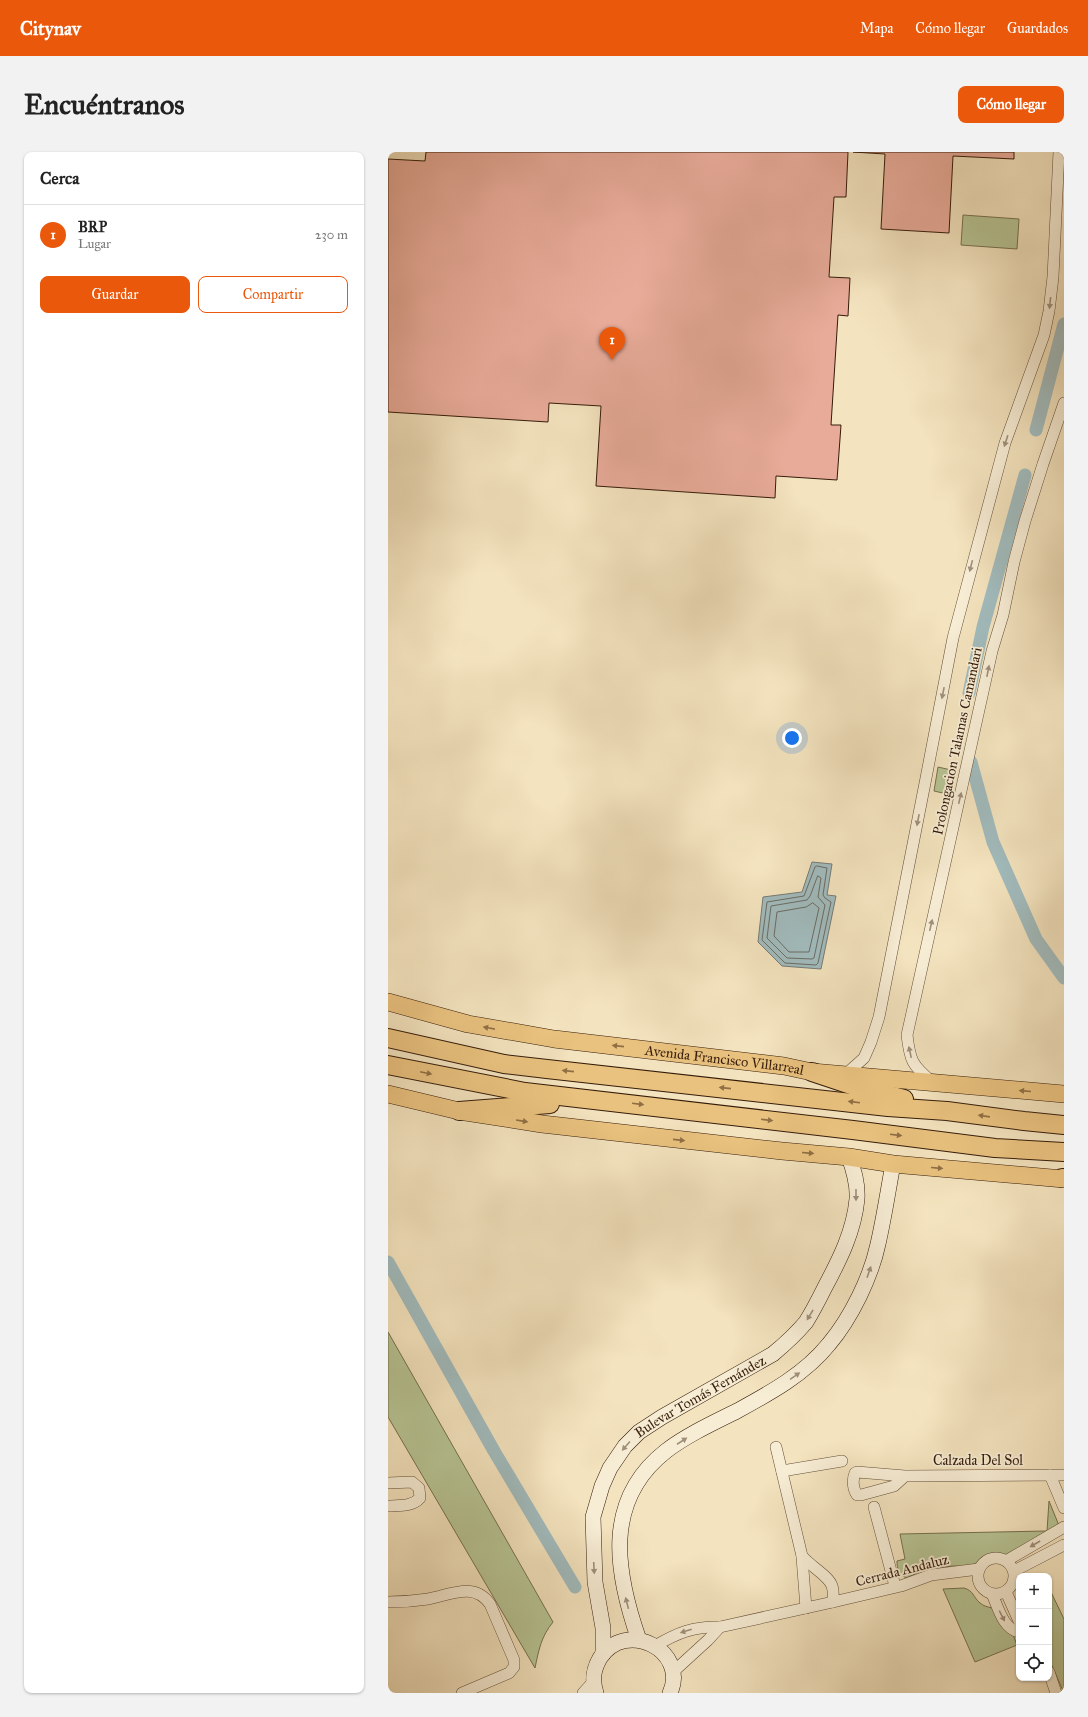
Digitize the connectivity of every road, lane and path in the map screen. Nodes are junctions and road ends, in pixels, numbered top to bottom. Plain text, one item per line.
1 (1059, 152) edge
2 (1064, 403) edge
3 (388, 1002) edge
4 (388, 1038) edge
5 (388, 1065) edge
6 (812, 1072) junction
7 (846, 1074) junction
8 (932, 1082) junction
9 (388, 1094) edge
10 (1064, 1094) edge
11 (611, 1101) junction
12 (459, 1111) junction
13 (947, 1111) junction
14 (1064, 1125) edge
15 (1064, 1152) edge
16 (849, 1157) junction
17 (893, 1164) junction
18 (1063, 1178) edge
19 (776, 1447) dead end
20 (842, 1461) dead end
21 (782, 1471) junction
22 (1050, 1475) junction
23 (1064, 1475) edge
24 (905, 1476) dead end
25 (388, 1483) edge
26 (388, 1506) edge
27 (874, 1507) dead end
28 (1064, 1508) edge
29 (1064, 1527) edge
30 (1064, 1545) edge
31 (802, 1556) junction
32 (1006, 1561) junction
33 (979, 1570) junction
34 (1026, 1573) edge
35 (1016, 1580) edge
36 (895, 1586) junction
37 (1006, 1592) junction
38 (992, 1594) junction
39 (388, 1602) edge
40 (833, 1602) junction
41 (806, 1608) junction
42 (1016, 1614) edge
43 (720, 1627) junction
44 (1016, 1630) edge
45 (639, 1640) junction
46 (655, 1646) junction
47 (603, 1654) junction
48 (673, 1672) junction
49 (1052, 1681) edge
50 (591, 1690) edge
51 (672, 1691) edge
52 (462, 1693) edge
53 (1056, 1693) edge

1 -> 7 street
8 -> 2 street, Prolongacion Talamas Camandari
6 -> 3 main road, Avenida Francisco Villarreal
13 -> 4 highway, Avenida Francisco Villarreal
5 -> 11 highway
6 - 7 main road, Avenida Francisco Villarreal
6 - 13 highway
7 - 8 main road, Avenida Francisco Villarreal
10 -> 8 main road, Avenida Francisco Villarreal
9 - 12 main road
11 - 12 highway
11 -> 15 highway
12 -> 16 main road
14 -> 13 highway, Avenida Francisco Villarreal
16 - 17 main road
16 -> 47 main road, Bulevar Tomás Fernández
17 -> 18 main road
45 -> 17 main road, Bulevar Tomás Fernández
19 - 21 street
20 - 21 street
21 - 31 street
22 - 23 street, Calzada Del Sol
22 - 24 street, Calzada Del Sol
22 - 28 street
25 - 26 street
27 - 36 street
29 -> 32 street
30 - 34 street
31 - 40 street
31 - 41 street
32 - 33 street
32 - 35 street
33 - 36 street, Cerrada Andaluz
33 - 38 street
35 - 37 street
36 - 40 street, Cerrada Andaluz
37 - 38 street
37 - 42 street
38 -> 44 street
39 - 52 street
40 - 41 street, Cerrada Andaluz
41 - 43 street, Cerrada Andaluz
43 -> 46 street, Cerrada Andaluz
43 - 48 street
45 - 46 main road
45 - 47 main road
46 - 48 main road
47 - 50 main road
48 - 51 main road
49 - 53 street

